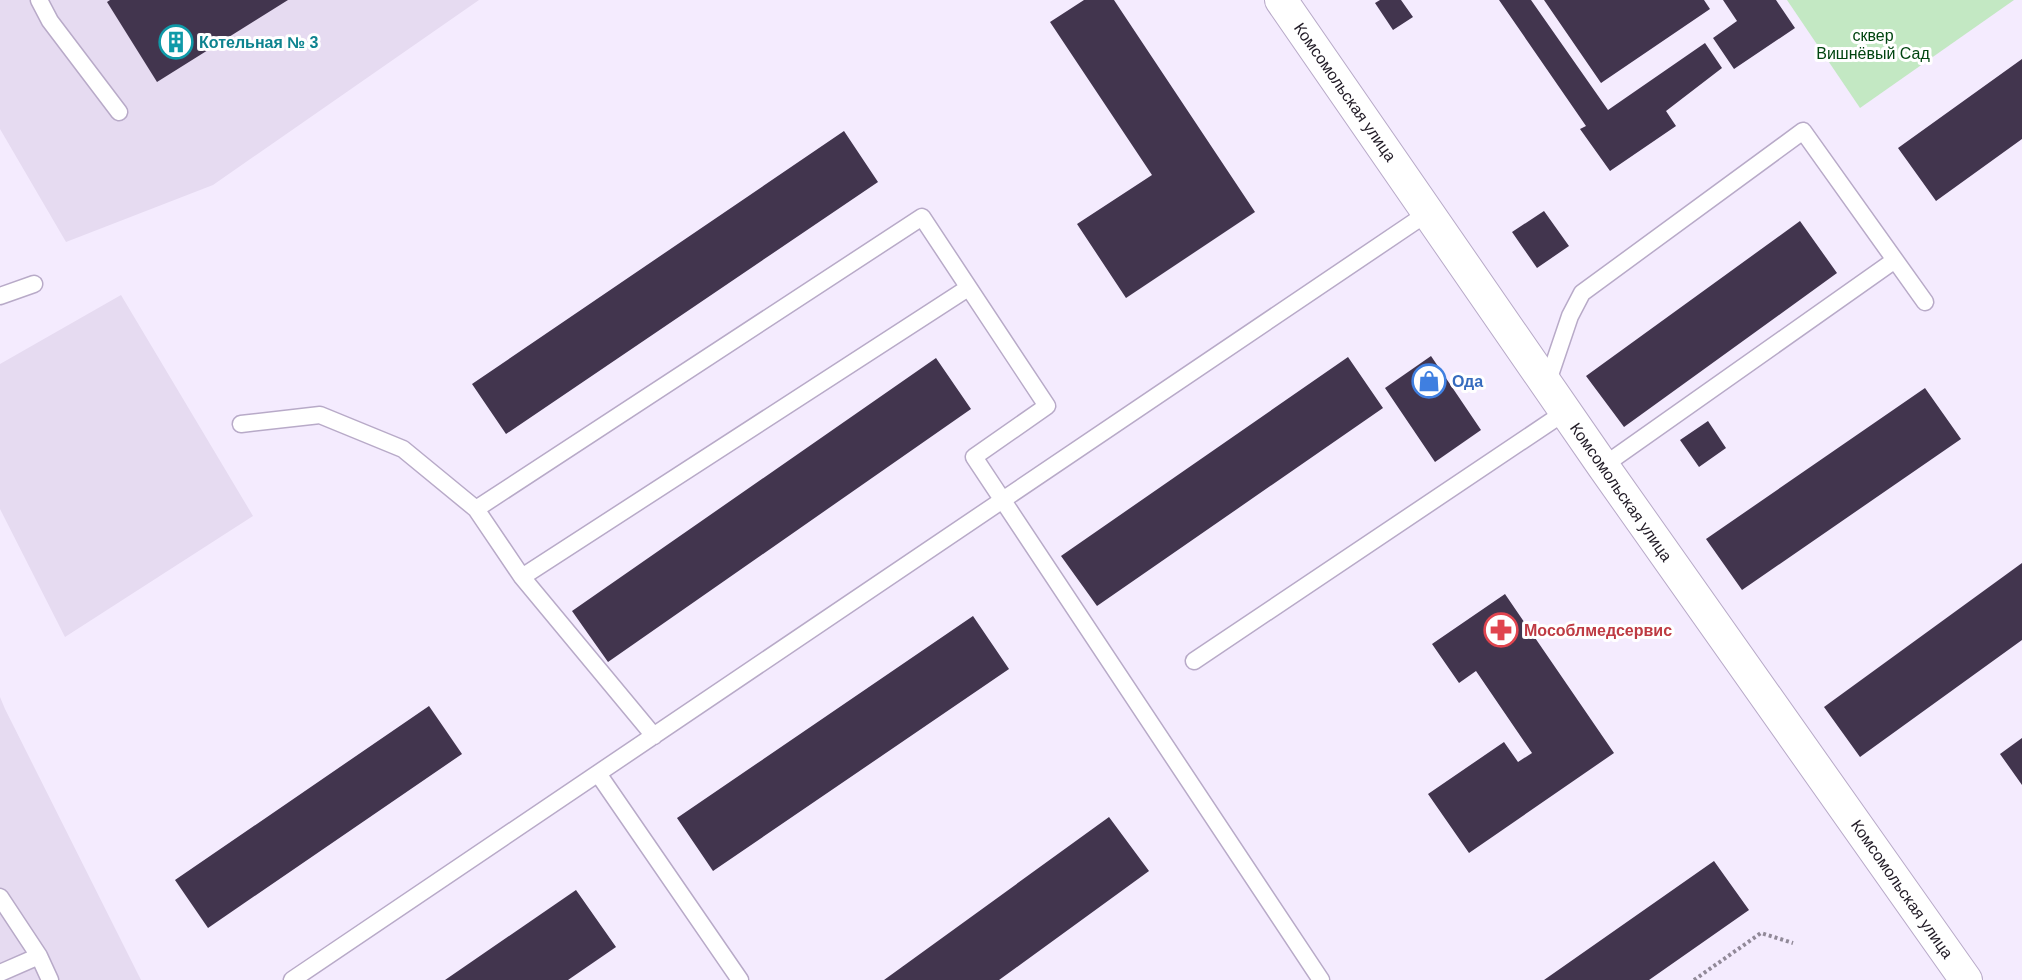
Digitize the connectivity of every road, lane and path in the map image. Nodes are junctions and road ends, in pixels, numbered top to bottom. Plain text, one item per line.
1 (39, 0) edge
2 (1281, 0) edge
3 (119, 112) dead end
4 (1429, 212) junction
5 (1895, 260) junction
6 (34, 284) dead end
7 (968, 288) junction
8 (0, 296) edge
9 (1925, 302) dead end
10 (1547, 384) junction
11 (1566, 412) junction
12 (241, 424) dead end
13 (1603, 466) junction
14 (1002, 500) junction
15 (476, 509) junction
16 (522, 577) junction
17 (1194, 661) dead end
18 (654, 736) junction
19 (599, 775) junction
20 (0, 897) edge
21 (1792, 944) dead end
22 (39, 956) junction
23 (0, 973) edge
24 (50, 980) edge
25 (292, 980) edge
26 (740, 980) edge
27 (1321, 980) edge
28 (1694, 980) edge
29 (1966, 980) edge

1 - 3 lane
2 - 4 street, Комсомольская улица
4 - 10 street, Комсомольская улица
4 - 14 lane
5 - 9 lane
5 - 10 lane
5 - 13 lane
6 - 8 lane
7 - 14 lane
7 - 15 lane
7 - 16 lane
10 - 11 street, Комсомольская улица
11 - 13 street, Комсомольская улица
11 - 17 lane
12 - 15 lane
13 - 29 street, Комсомольская улица
14 - 18 lane
14 - 27 lane
15 - 16 lane
16 - 18 lane
18 - 19 lane
19 - 25 lane
19 - 26 lane
20 - 22 lane
21 - 28 path
22 - 23 lane
22 - 24 lane

